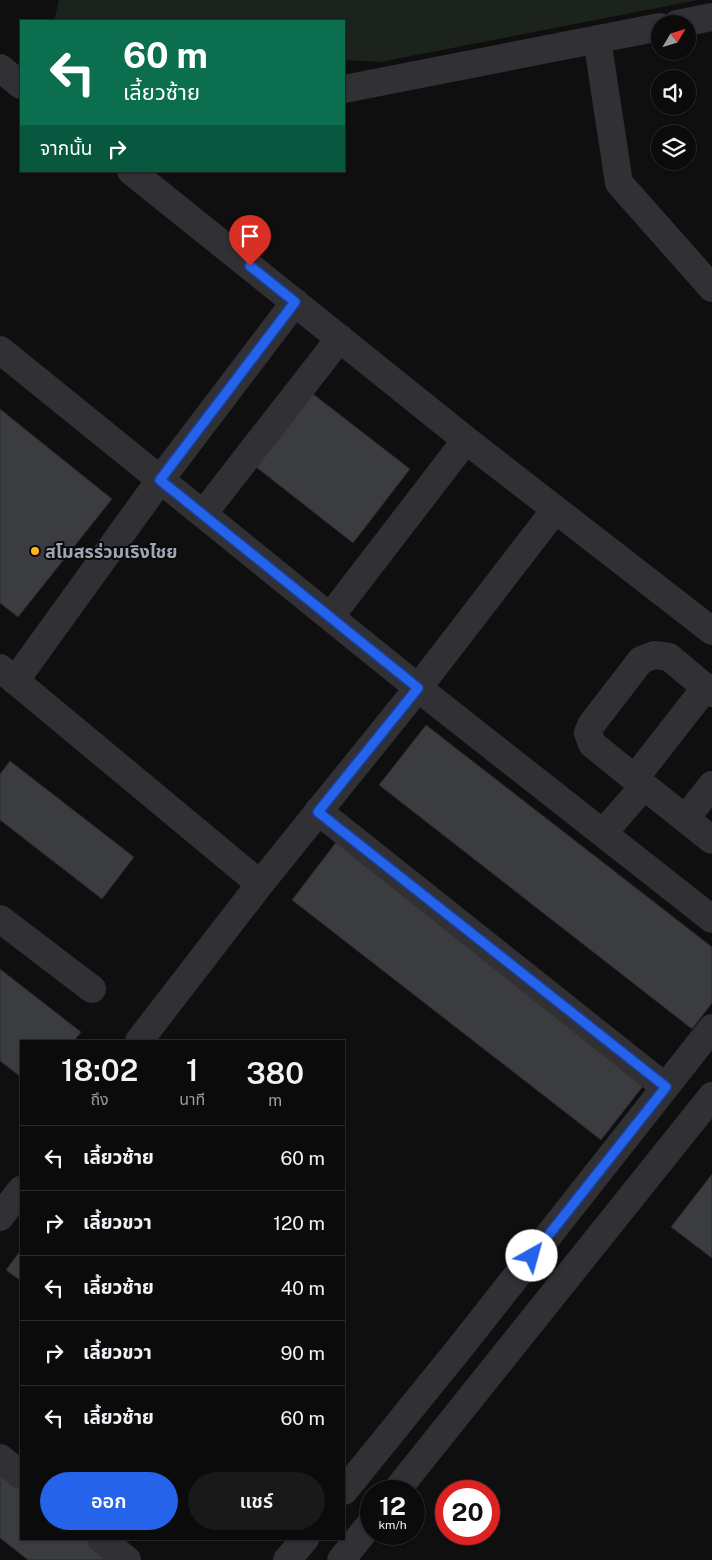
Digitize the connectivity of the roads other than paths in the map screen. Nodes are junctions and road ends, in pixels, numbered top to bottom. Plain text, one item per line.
1 (712, 17) edge
2 (696, 20) edge
3 (651, 29) edge
4 (597, 39) junction
5 (0, 68) edge
6 (20, 84) edge
7 (345, 89) edge
8 (132, 172) edge
9 (712, 288) edge
10 (295, 302) junction
11 (340, 338) junction
12 (0, 350) edge
13 (466, 440) junction
14 (160, 480) junction
15 (555, 510) junction
16 (203, 514) junction
17 (330, 617) junction
18 (712, 631) edge
19 (7, 675) edge
20 (418, 688) junction
21 (709, 690) edge
22 (640, 782) junction
23 (712, 785) edge
24 (318, 812) junction
25 (686, 818) junction
26 (603, 833) junction
27 (712, 840) edge
28 (260, 884) junction
29 (0, 918) edge
30 (712, 919) edge
31 (92, 990) dead end
32 (712, 1028) edge
33 (140, 1040) edge
34 (666, 1087) junction
35 (712, 1096) edge
36 (20, 1191) edge
37 (0, 1216) edge
38 (0, 1458) edge
39 (20, 1474) edge
40 (405, 1480) edge
41 (345, 1490) edge
42 (360, 1536) edge
43 (102, 1540) edge
44 (304, 1540) edge
45 (127, 1560) edge
46 (287, 1560) edge
47 (342, 1560) edge

1 - 2 lane
3 - 4 lane
4 - 7 lane
4 - 9 lane
5 - 6 lane
8 - 10 lane
10 - 11 lane
10 - 14 lane
11 - 13 lane
11 - 16 lane
12 - 14 lane
13 - 15 lane
13 - 17 lane
14 - 16 lane
14 - 19 lane
15 - 18 lane
15 - 20 lane
16 - 17 lane
17 - 20 lane
19 - 28 lane
20 - 24 lane
20 - 26 lane
21 - 22 lane
21 - 22 lane
22 - 25 lane
22 - 26 lane
23 - 25 lane
24 - 28 lane
24 - 34 lane
25 - 27 lane
26 - 30 lane
28 - 33 lane
29 - 31 lane
32 - 34 lane
34 - 41 lane
35 - 40 lane
36 - 37 lane
38 - 39 lane
42 - 47 lane
43 - 45 lane
44 - 46 lane

